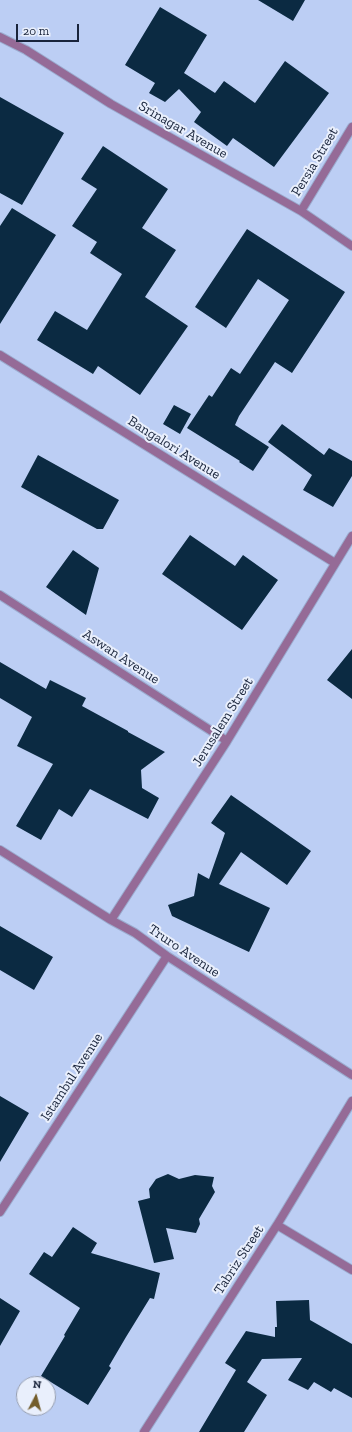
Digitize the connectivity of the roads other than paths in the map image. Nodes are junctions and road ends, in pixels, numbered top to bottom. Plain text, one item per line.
1 (0, 37) edge
2 (352, 127) edge
3 (301, 211) junction
4 (352, 246) edge
5 (0, 355) edge
6 (352, 536) edge
7 (335, 563) junction
8 (0, 595) edge
9 (227, 741) junction
10 (0, 850) edge
11 (110, 920) junction
12 (167, 956) junction
13 (352, 1075) edge
14 (352, 1100) edge
15 (0, 1194) edge
16 (8, 1199) junction
17 (0, 1212) edge
18 (277, 1225) junction
19 (352, 1270) edge
20 (144, 1432) edge

1 - 3 street, Srinagar Avenue
2 - 3 street, Persia Street
3 - 4 street, Srinagar Avenue
5 - 7 street, Bangalori Avenue
6 - 7 street, Jerusalem Street
7 - 9 street, Jerusalem Street
8 - 9 street, Aswan Avenue
9 - 11 street, Jerusalem Street
10 - 11 street, Truro Avenue
11 - 12 street, Truro Avenue
12 - 13 street, Truro Avenue
12 - 16 street, Istambul Avenue
14 - 18 street, Tabriz Street
15 - 16 street
16 - 17 street, Istambul Avenue
18 - 19 street
18 - 20 street, Tabriz Street

